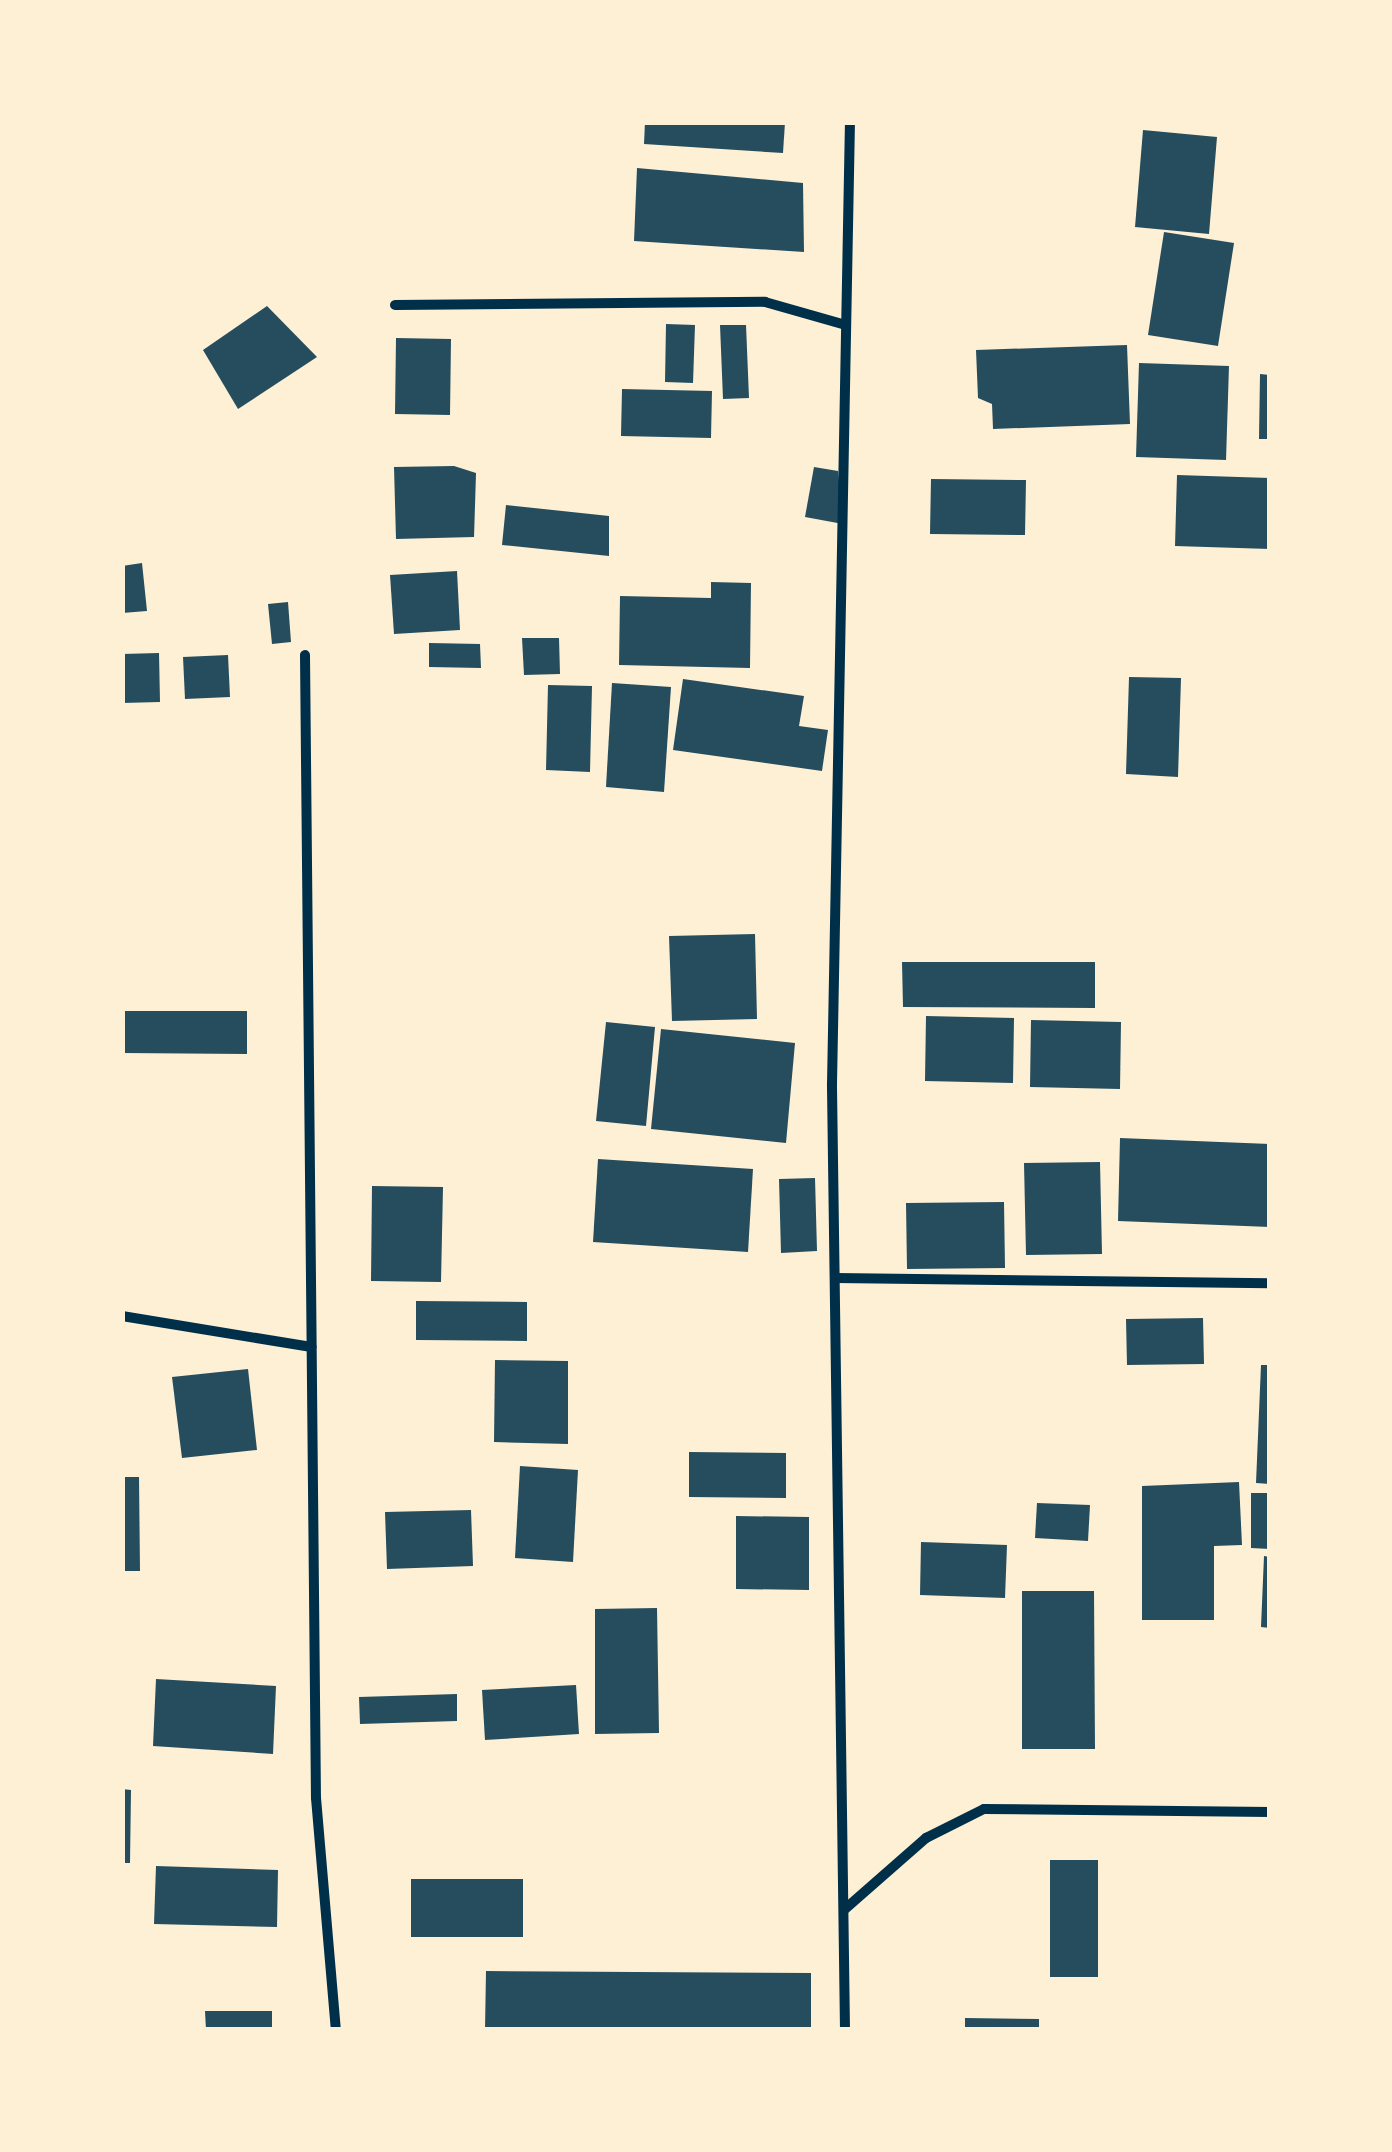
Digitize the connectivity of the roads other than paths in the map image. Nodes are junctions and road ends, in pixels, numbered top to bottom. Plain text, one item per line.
1 (850, 122) edge
2 (395, 305) dead end
3 (846, 326) junction
4 (305, 655) dead end
5 (835, 1278) junction
6 (1270, 1283) edge
7 (122, 1316) edge
8 (311, 1347) junction
9 (1270, 1812) edge
10 (845, 1909) junction
11 (336, 2030) edge
12 (845, 2030) edge

1 - 3 street
2 - 3 street
3 - 5 street
4 - 8 street
5 - 6 street
5 - 10 street
7 - 8 street
8 - 11 street
9 - 10 street
10 - 12 street

